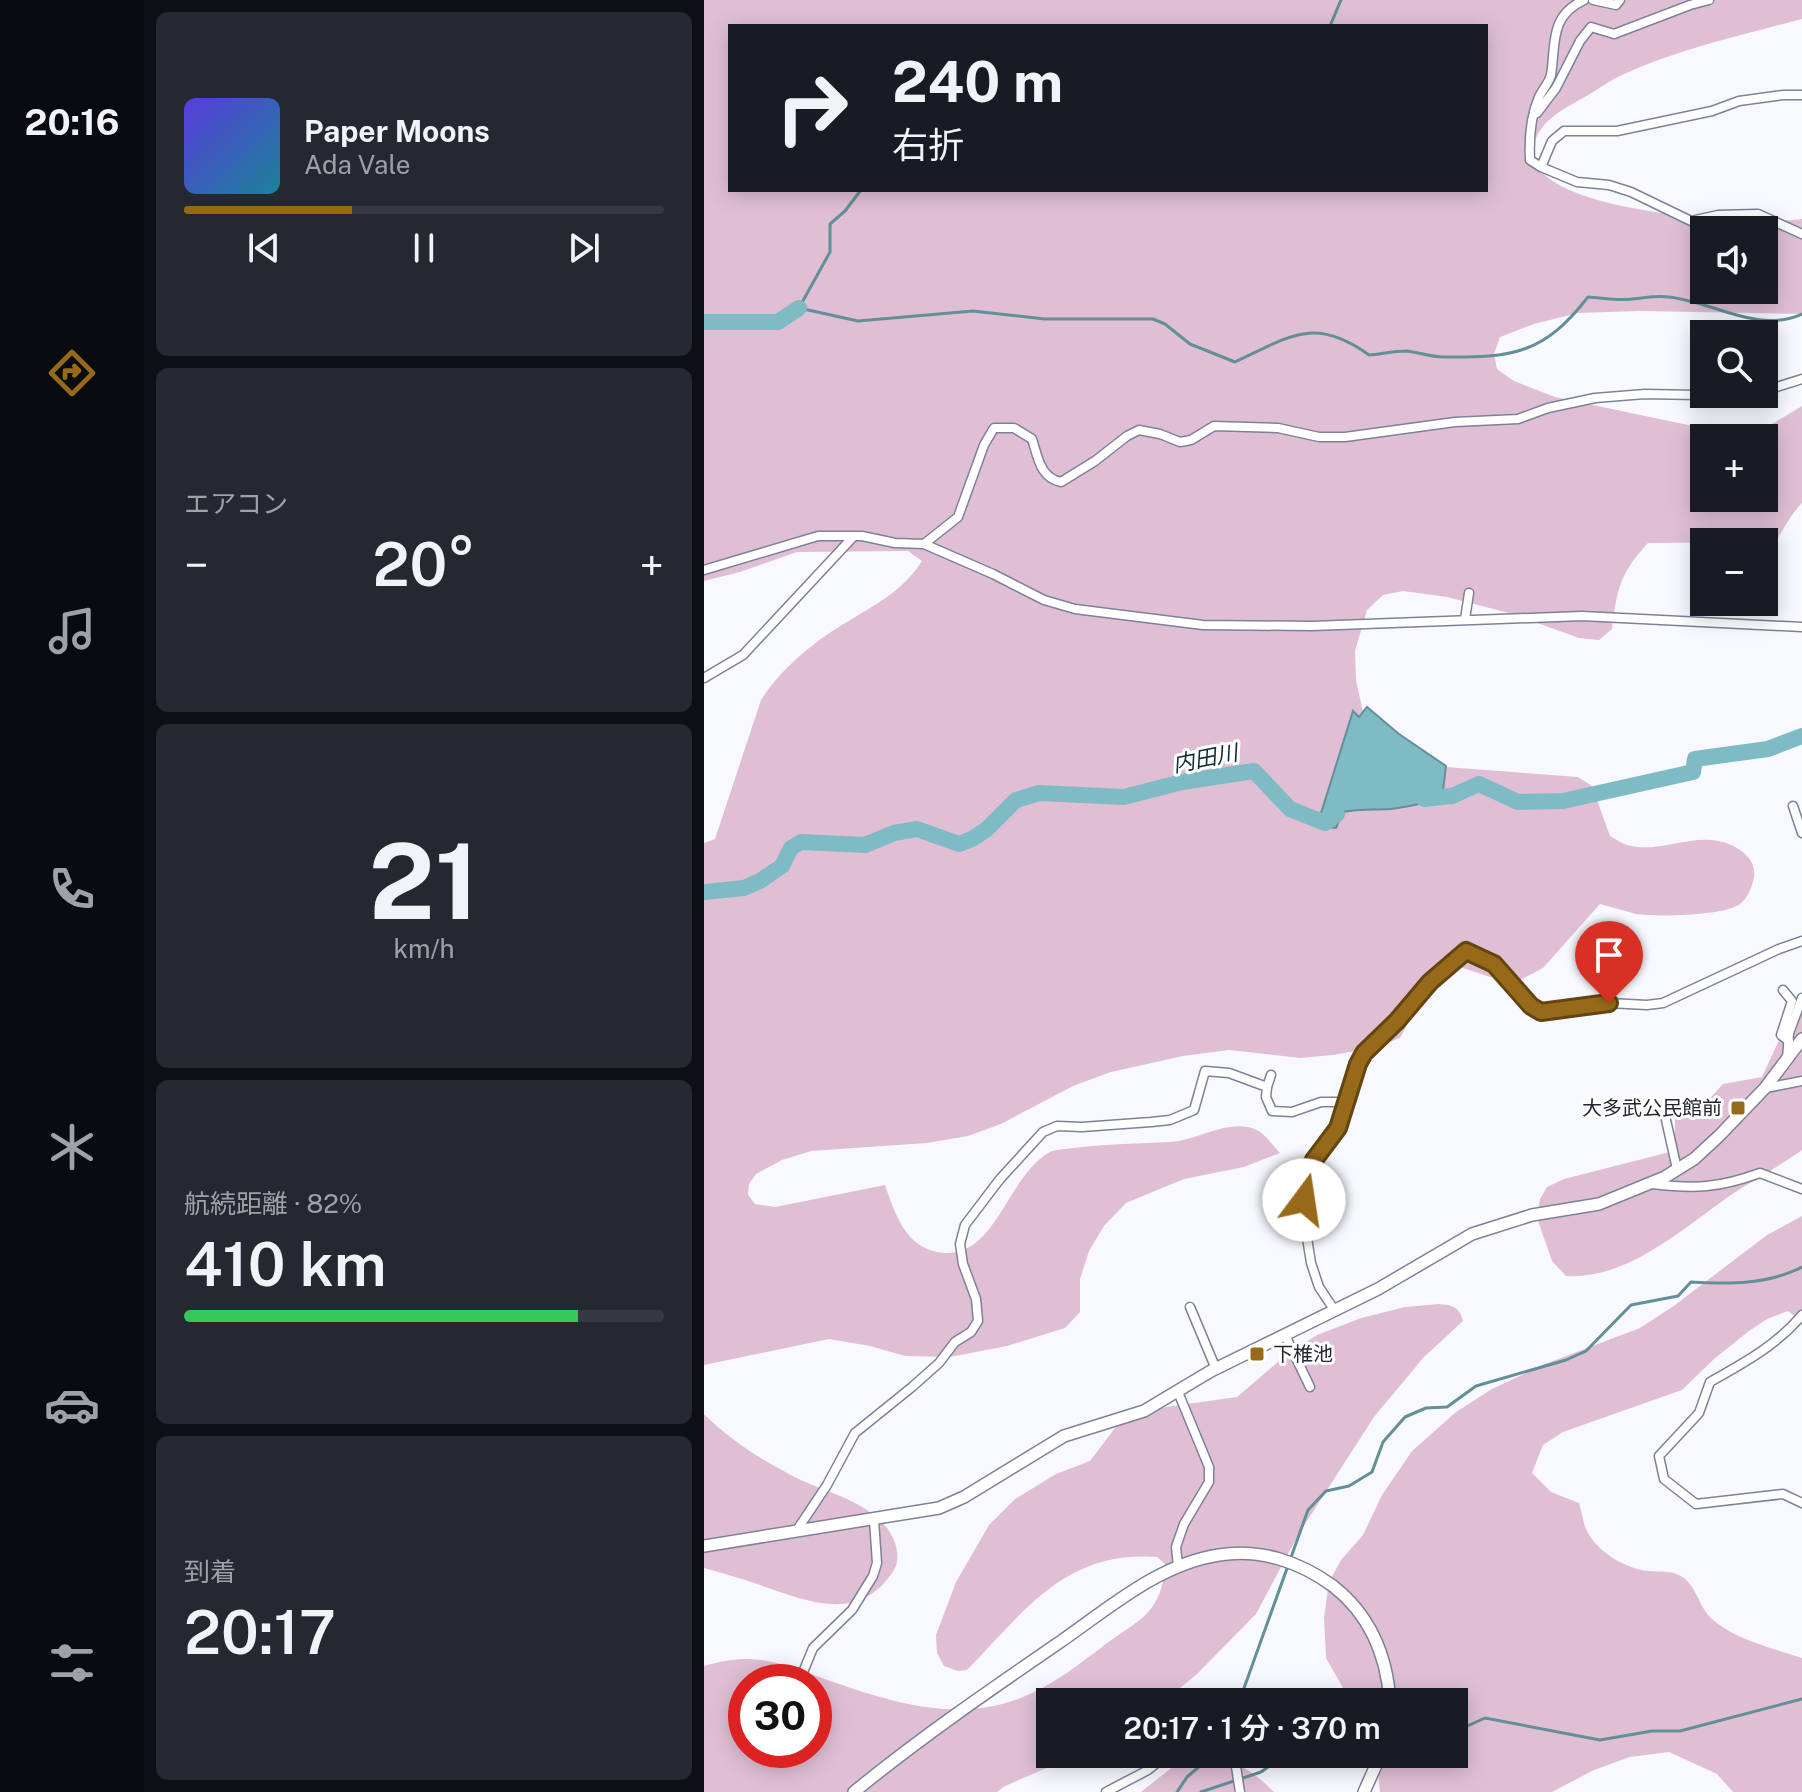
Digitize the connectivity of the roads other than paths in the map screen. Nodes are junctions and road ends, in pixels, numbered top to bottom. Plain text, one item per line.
1 (1584, 0) edge
2 (1593, 0) edge
3 (1620, 0) edge
4 (1709, 0) edge
5 (1802, 95) edge
6 (1534, 117) junction
7 (1541, 167) junction
8 (1802, 234) edge
9 (1802, 379) edge
10 (1778, 387) edge
11 (1690, 395) edge
12 (853, 537) junction
13 (924, 544) junction
14 (704, 570) edge
15 (1469, 593) dead end
16 (1465, 619) junction
17 (1802, 627) edge
18 (704, 678) edge
19 (1793, 806) dead end
20 (1802, 833) edge
21 (1802, 941) edge
22 (1783, 990) dead end
23 (1802, 998) edge
24 (1802, 1039) edge
25 (1789, 1041) junction
26 (1787, 1061) junction
27 (1271, 1075) dead end
28 (1802, 1081) edge
29 (1267, 1087) junction
30 (1765, 1088) junction
31 (1346, 1102) junction
32 (1664, 1111) dead end
33 (1677, 1169) junction
34 (1650, 1184) junction
35 (1802, 1189) edge
36 (1190, 1307) dead end
37 (1335, 1311) junction
38 (1802, 1315) edge
39 (1285, 1335) junction
40 (1216, 1369) junction
41 (1310, 1387) dead end
42 (1178, 1392) junction
43 (1802, 1503) edge
44 (874, 1520) junction
45 (797, 1530) junction
46 (704, 1546) edge
47 (1178, 1566) junction
48 (806, 1664) edge
49 (1388, 1688) edge
50 (1150, 1768) edge
51 (1237, 1768) edge
52 (1375, 1768) edge
53 (1240, 1788) edge
54 (854, 1792) edge
55 (1106, 1792) edge
56 (1364, 1792) edge

1 - 6 street
2 - 3 street
4 - 6 street
5 - 7 street
6 - 7 street
7 - 8 street
9 - 10 street
11 - 13 street
12 - 13 street
12 - 14 street
12 - 18 street
13 - 16 street
15 - 16 street
16 - 17 street
19 - 20 street
21 - 31 street
22 - 25 street
23 - 25 street
24 - 26 street
25 - 26 street
26 - 30 street
27 - 29 street
28 - 30 street
29 - 31 street
29 - 45 street
30 - 33 street
31 - 37 street
32 - 33 street
33 - 34 street
34 - 35 street
34 - 37 street
36 - 40 street
37 - 39 street
38 - 43 street
39 - 40 street
39 - 41 street
40 - 42 street
42 - 44 street
42 - 47 street
44 - 45 street
44 - 48 street
45 - 46 street
47 - 49 street
47 - 54 street
50 - 55 street
51 - 53 street
52 - 56 street

